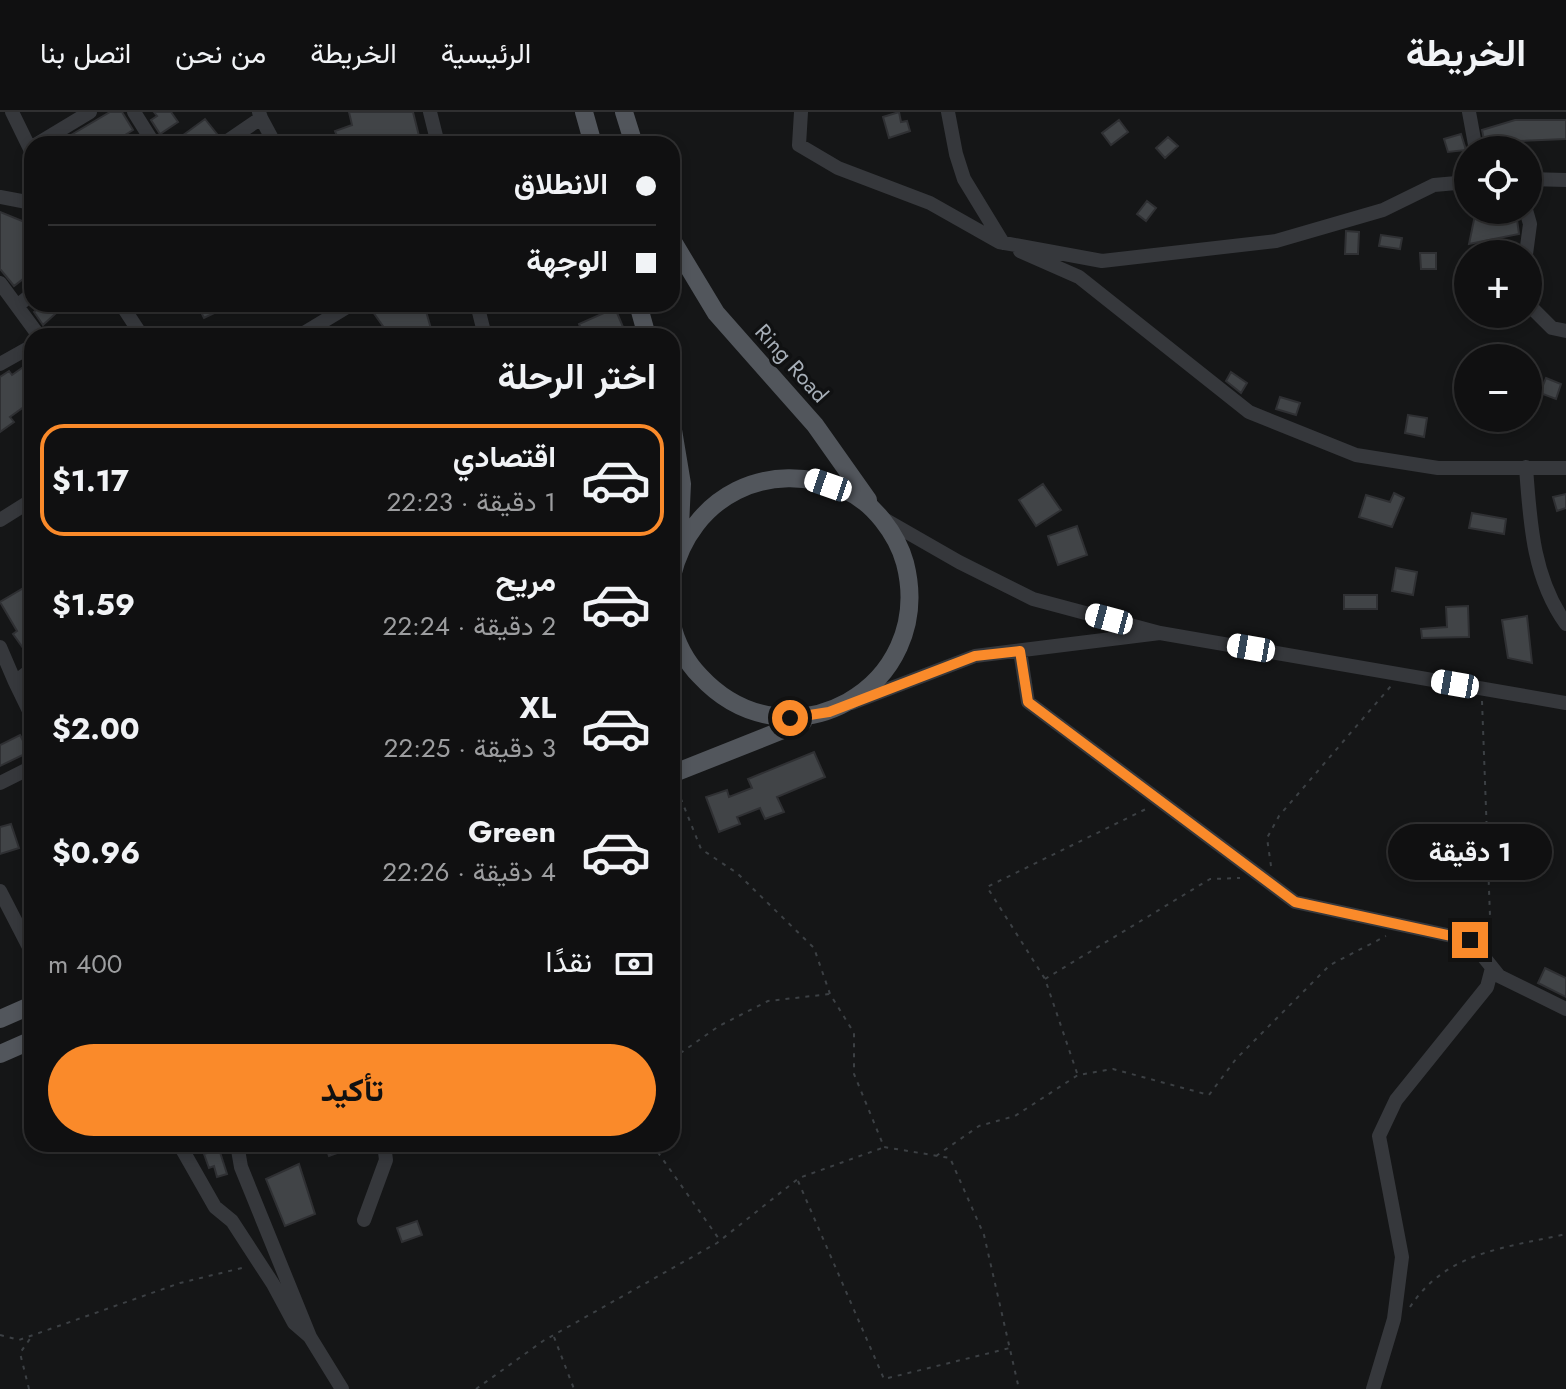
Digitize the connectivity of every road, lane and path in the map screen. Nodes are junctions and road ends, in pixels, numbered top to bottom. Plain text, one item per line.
1 (12, 112) edge
2 (90, 112) edge
3 (134, 112) edge
4 (430, 112) edge
5 (584, 112) edge
6 (624, 112) edge
7 (801, 112) edge
8 (948, 112) edge
9 (1469, 112) edge
10 (260, 115) edge
11 (26, 136) edge
12 (52, 136) edge
13 (149, 136) edge
14 (233, 136) edge
15 (271, 136) edge
16 (436, 136) edge
17 (591, 136) edge
18 (632, 136) edge
19 (1473, 136) edge
20 (1542, 179) edge
21 (1566, 180) edge
22 (1454, 183) edge
23 (0, 197) edge
24 (24, 202) edge
25 (1001, 242) junction
26 (680, 253) edge
27 (0, 283) edge
28 (24, 300) edge
29 (17, 306) junction
30 (339, 312) edge
31 (1542, 318) edge
32 (33, 328) edge
33 (312, 328) edge
34 (1566, 331) edge
35 (24, 350) edge
36 (0, 364) edge
37 (1526, 467) junction
38 (1566, 468) edge
39 (24, 505) edge
40 (879, 516) junction
41 (0, 520) edge
42 (680, 549) edge
43 (1566, 624) edge
44 (1160, 633) junction
45 (680, 642) edge
46 (0, 647) edge
47 (1020, 651) junction
48 (24, 675) edge
49 (1401, 675) junction
50 (15, 682) junction
51 (1482, 689) junction
52 (24, 701) edge
53 (1566, 703) edge
54 (829, 712) junction
55 (24, 771) edge
56 (680, 772) edge
57 (0, 783) edge
58 (680, 795) edge
59 (1161, 802) junction
60 (1262, 877) junction
61 (0, 891) edge
62 (1405, 926) junction
63 (24, 938) edge
64 (1492, 968) junction
65 (1045, 979) junction
66 (830, 994) junction
67 (24, 1008) edge
68 (1566, 1009) edge
69 (0, 1019) edge
70 (24, 1044) edge
71 (680, 1053) edge
72 (0, 1054) edge
73 (1078, 1075) junction
74 (884, 1147) junction
75 (184, 1152) edge
76 (238, 1152) edge
77 (385, 1152) edge
78 (658, 1152) edge
79 (935, 1157) junction
80 (797, 1180) junction
81 (364, 1220) dead end
82 (1566, 1234) edge
83 (720, 1240) junction
84 (259, 1265) junction
85 (1394, 1319) junction
86 (0, 1335) edge
87 (34, 1335) junction
88 (554, 1336) junction
89 (310, 1337) junction
90 (1010, 1348) junction
91 (29, 1389) edge
92 (342, 1389) edge
93 (476, 1389) edge
94 (574, 1389) edge
95 (1019, 1389) edge
96 (1373, 1389) edge

1 - 11 street
2 - 12 street
3 - 13 street
4 - 16 street
5 - 17 main road
6 - 18 main road
7 - 25 street
8 - 25 street
9 - 19 street
10 - 14 street
10 - 15 street
20 - 21 street
22 - 25 street
23 - 24 street
25 - 37 street
26 - 40 main road, Ring Road
27 - 29 street
28 - 29 street
29 - 32 street
30 - 33 street
31 - 34 street
35 - 36 street
37 - 38 street
37 - 43 street
39 - 41 street
40 - 42 main road
40 - 44 street
40 - 54 main road, Ring Road
44 - 47 street
44 - 49 street
45 - 54 main road
46 - 50 street
47 - 54 street
47 - 59 street
48 - 50 street
49 - 51 street
49 - 60 path
50 - 52 street
51 - 53 street
51 - 64 path
54 - 56 main road
55 - 57 street
58 - 66 path
59 - 60 street
59 - 65 path
60 - 62 street
60 - 65 path
61 - 63 street
62 - 64 street
62 - 73 path
64 - 68 street
64 - 85 street
65 - 73 path
66 - 71 path
66 - 74 path
67 - 69 main road
70 - 72 main road
73 - 79 path
74 - 79 path
74 - 80 path
75 - 84 street
76 - 89 street
77 - 81 street
78 - 83 path
79 - 90 path
80 - 83 path
80 - 90 path
82 - 85 path
83 - 88 path
84 - 87 path
84 - 89 street
85 - 96 street
86 - 87 path
87 - 91 path
88 - 93 path
88 - 94 path
89 - 92 street
90 - 95 path

